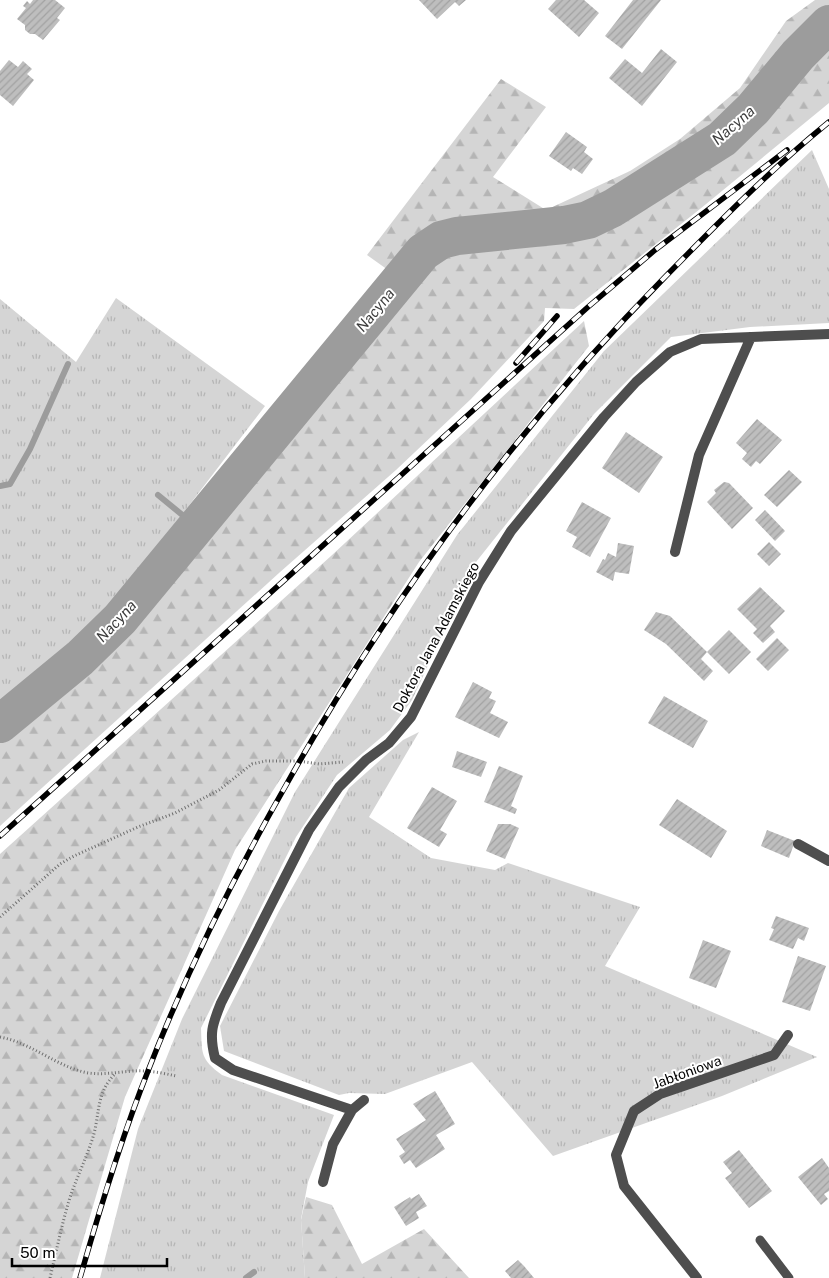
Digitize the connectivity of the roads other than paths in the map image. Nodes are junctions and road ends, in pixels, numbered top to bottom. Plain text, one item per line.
1 (829, 334) edge
2 (751, 337) junction
3 (675, 552) dead end
4 (798, 844) dead end
5 (829, 861) edge
6 (788, 1035) dead end
7 (364, 1100) dead end
8 (352, 1110) junction
9 (323, 1182) dead end
10 (760, 1240) dead end
11 (697, 1278) edge
12 (789, 1278) edge

1 - 2 street, Doktora Jana Adamskiego
2 - 3 street
2 - 8 street, Doktora Jana Adamskiego
4 - 5 street
6 - 11 street, Jabłoniowa
7 - 8 street
8 - 9 street
10 - 12 lane

